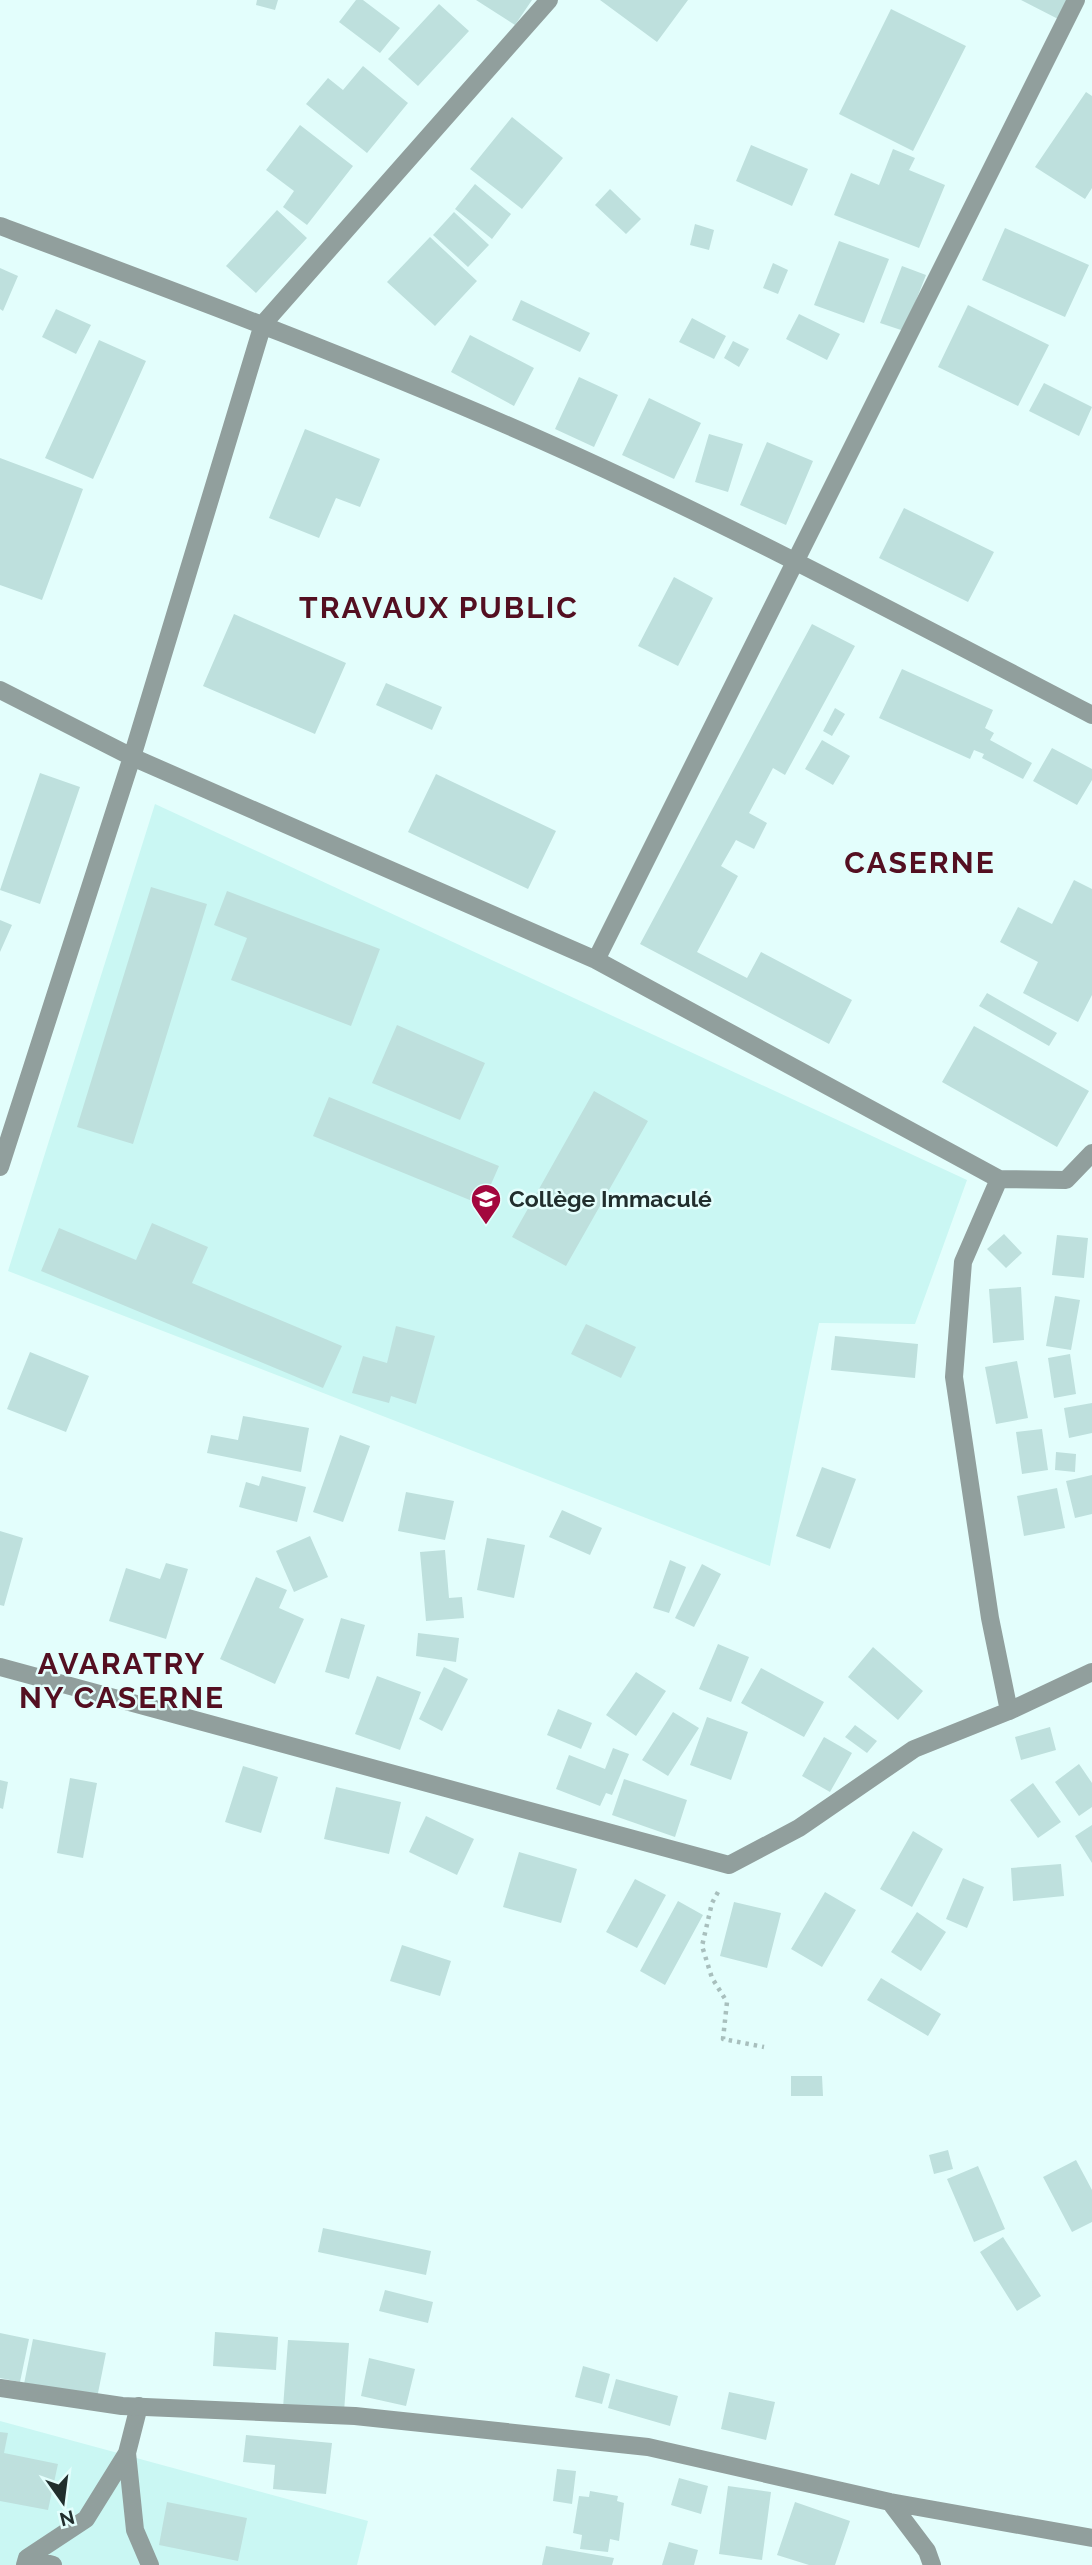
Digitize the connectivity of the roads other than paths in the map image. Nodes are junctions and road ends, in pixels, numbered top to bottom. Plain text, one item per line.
1 (549, 0) edge
2 (1076, 0) edge
3 (0, 226) edge
4 (263, 324) junction
5 (797, 562) junction
6 (0, 690) edge
7 (1092, 715) edge
8 (132, 757) junction
9 (596, 960) junction
10 (1092, 1153) edge
11 (0, 1167) edge
12 (999, 1179) junction
13 (0, 1667) edge
14 (1092, 1672) edge
15 (1009, 1711) junction
16 (0, 2388) edge
17 (139, 2406) junction
18 (127, 2453) junction
19 (890, 2502) junction
20 (1092, 2538) edge
21 (26, 2562) edge
22 (53, 2565) edge
23 (150, 2565) edge
24 (932, 2565) edge

1 - 4 street
2 - 5 street
3 - 4 street
4 - 5 street
4 - 8 street
5 - 7 street
5 - 9 street
6 - 8 street
8 - 9 street
8 - 11 street
9 - 12 street
10 - 12 street
12 - 15 street
13 - 15 street
14 - 15 street
16 - 17 street
17 - 18 street
17 - 19 street
18 - 21 street
18 - 23 street
19 - 20 street
19 - 24 street
21 - 22 street

